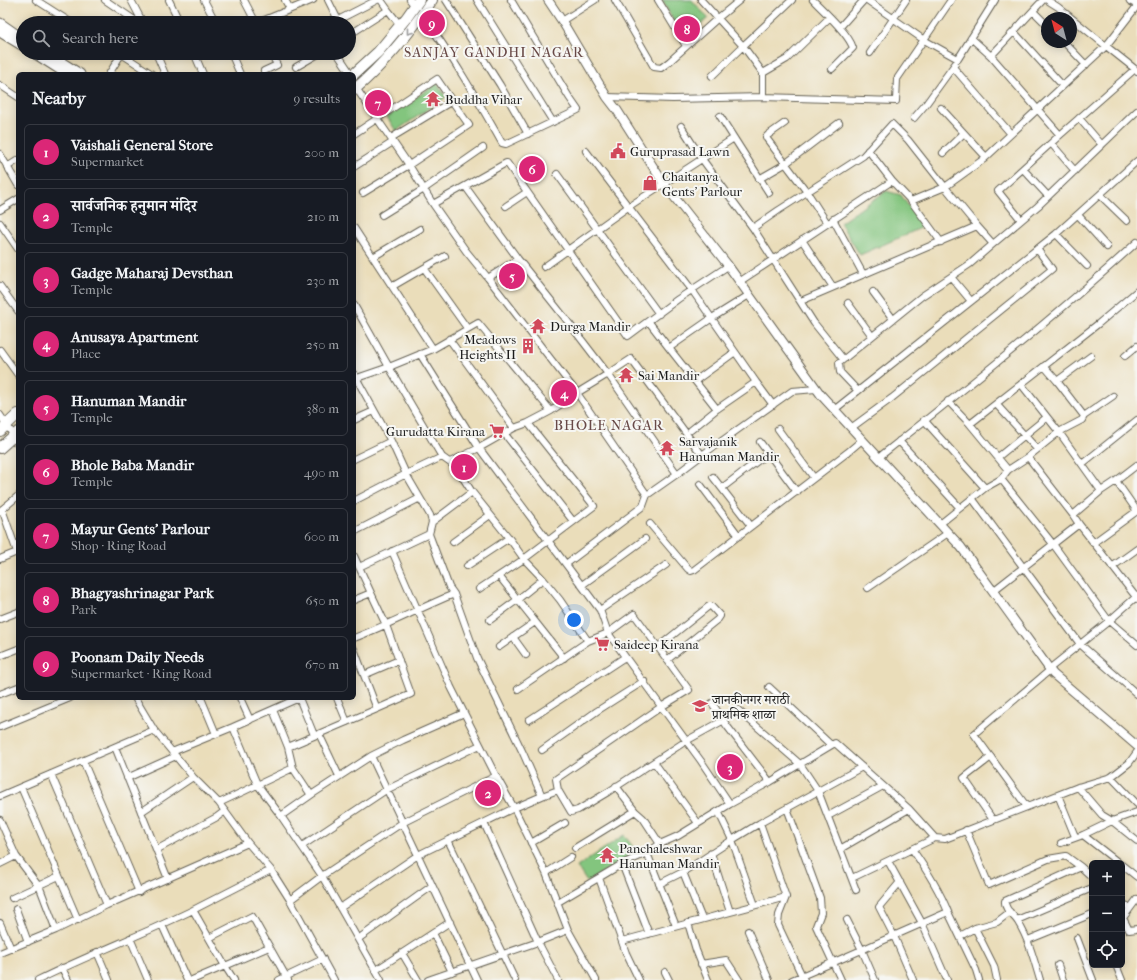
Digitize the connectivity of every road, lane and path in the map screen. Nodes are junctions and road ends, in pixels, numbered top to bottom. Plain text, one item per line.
1 (36, 0) edge
2 (105, 0) edge
3 (131, 0) edge
4 (170, 0) edge
5 (204, 0) edge
6 (244, 0) edge
7 (285, 0) edge
8 (313, 0) edge
9 (328, 0) edge
10 (377, 0) edge
11 (381, 0) edge
12 (432, 0) edge
13 (446, 0) edge
14 (477, 0) edge
15 (511, 0) edge
16 (548, 0) edge
17 (595, 0) edge
18 (615, 0) edge
19 (658, 0) edge
20 (701, 0) edge
21 (740, 0) edge
22 (792, 0) edge
23 (813, 0) edge
24 (865, 0) edge
25 (906, 0) edge
26 (950, 0) edge
27 (995, 0) edge
28 (1043, 0) edge
29 (1047, 0) edge
30 (1131, 0) edge
31 (415, 2) edge
32 (1137, 5) edge
33 (290, 9) junction
34 (388, 10) junction
35 (1033, 11) junction
36 (422, 15) junction
37 (61, 16) edge
38 (129, 16) edge
39 (139, 16) edge
40 (177, 16) edge
41 (212, 16) edge
42 (252, 16) edge
43 (273, 16) edge
44 (336, 16) edge
45 (346, 16) edge
46 (718, 18) junction
47 (830, 18) junction
48 (894, 18) junction
49 (1041, 19) edge
50 (562, 21) junction
51 (0, 23) edge
52 (400, 25) junction
53 (840, 28) junction
54 (356, 31) edge
55 (1014, 32) junction
56 (16, 34) edge
57 (1, 35) edge
58 (971, 38) junction
59 (924, 40) junction
60 (16, 42) edge
61 (686, 46) junction
62 (743, 46) junction
63 (1106, 46) junction
64 (1070, 48) edge
65 (870, 53) dead end
66 (991, 56) junction
67 (958, 59) junction
68 (45, 60) edge
69 (58, 60) edge
70 (117, 60) edge
71 (131, 60) edge
72 (159, 60) edge
73 (197, 60) edge
74 (234, 60) edge
75 (275, 60) edge
76 (308, 60) edge
77 (342, 60) edge
78 (1086, 65) junction
79 (296, 67) dead end
80 (953, 67) junction
81 (832, 69) dead end
82 (1136, 70) edge
83 (64, 72) edge
84 (77, 72) edge
85 (110, 72) edge
86 (149, 72) edge
87 (164, 72) edge
88 (202, 72) edge
89 (239, 72) edge
90 (265, 72) edge
91 (351, 72) edge
92 (355, 72) edge
93 (763, 73) junction
94 (712, 76) dead end
95 (0, 85) edge
96 (1063, 86) junction
97 (356, 88) edge
98 (356, 90) edge
99 (16, 95) edge
100 (607, 97) junction
101 (763, 97) junction
102 (452, 101) junction
103 (941, 108) dead end
104 (1037, 110) junction
105 (1137, 111) edge
106 (720, 116) dead end
107 (914, 118) dead end
108 (1080, 118) junction
109 (377, 119) junction
110 (553, 122) junction
111 (839, 123) dead end
112 (785, 124) dead end
113 (681, 126) dead end
114 (356, 133) edge
115 (964, 133) junction
116 (528, 134) junction
117 (1011, 134) junction
118 (1060, 135) junction
119 (734, 138) junction
120 (392, 140) junction
121 (1051, 143) junction
122 (1102, 145) junction
123 (483, 148) dead end
124 (868, 150) junction
125 (586, 151) dead end
126 (943, 153) dead end
127 (0, 154) edge
128 (986, 157) junction
129 (702, 159) junction
130 (1137, 160) edge
131 (16, 161) edge
132 (785, 164) junction
133 (409, 165) junction
134 (356, 166) edge
135 (7, 167) junction
136 (1023, 169) junction
137 (1075, 171) junction
138 (557, 174) dead end
139 (759, 179) junction
140 (892, 181) junction
141 (16, 182) edge
142 (664, 184) junction
143 (465, 186) junction
144 (945, 187) junction
145 (424, 189) junction
146 (527, 192) junction
147 (807, 192) junction
148 (363, 193) dead end
149 (769, 193) dead end
150 (1100, 195) junction
151 (1048, 196) junction
152 (16, 200) edge
153 (911, 201) junction
154 (433, 204) junction
155 (506, 206) dead end
156 (628, 207) junction
157 (0, 210) edge
158 (382, 215) dead end
159 (1078, 215) junction
160 (833, 219) junction
161 (1021, 220) junction
162 (1127, 221) dead end
163 (0, 223) edge
164 (827, 223) junction
165 (977, 226) junction
166 (753, 228) junction
167 (420, 229) dead end
168 (597, 229) junction
169 (356, 231) edge
170 (1056, 234) junction
171 (802, 240) junction
172 (941, 242) junction
173 (1137, 242) edge
174 (993, 244) junction
175 (16, 246) edge
176 (1107, 247) dead end
177 (1037, 249) junction
178 (568, 250) junction
179 (445, 256) dead end
180 (373, 257) junction
181 (518, 259) junction
182 (773, 259) junction
183 (728, 266) junction
184 (1087, 266) dead end
185 (544, 267) dead end
186 (424, 268) junction
187 (863, 274) junction
188 (951, 277) junction
189 (488, 278) junction
190 (739, 282) junction
191 (0, 286) edge
192 (393, 286) junction
193 (833, 287) junction
194 (692, 290) junction
195 (1137, 291) edge
196 (873, 292) dead end
197 (749, 295) junction
198 (801, 301) junction
199 (971, 301) junction
200 (848, 303) dead end
201 (16, 308) edge
202 (356, 309) edge
203 (659, 314) junction
204 (712, 318) junction
205 (893, 319) junction
206 (649, 322) junction
207 (467, 328) junction
208 (872, 336) junction
209 (449, 339) junction
210 (1137, 346) edge
211 (669, 348) junction
212 (433, 349) junction
213 (0, 350) edge
214 (735, 352) junction
215 (420, 354) junction
216 (1091, 356) dead end
217 (1125, 356) dead end
218 (843, 359) junction
219 (1044, 366) junction
220 (389, 367) junction
221 (16, 372) edge
222 (608, 374) junction
223 (356, 378) edge
224 (356, 380) edge
225 (695, 381) junction
226 (1057, 381) junction
227 (756, 382) junction
228 (1021, 384) junction
229 (816, 389) junction
230 (858, 391) junction
231 (577, 393) junction
232 (1113, 396) dead end
233 (948, 401) junction
234 (996, 404) junction
235 (773, 405) junction
236 (717, 409) junction
237 (374, 410) junction
238 (834, 410) junction
239 (551, 412) junction
240 (0, 415) edge
241 (16, 416) edge
242 (1084, 416) junction
243 (1047, 418) junction
244 (356, 419) edge
245 (924, 420) junction
246 (1137, 420) edge
247 (528, 423) junction
248 (970, 424) junction
249 (4, 428) edge
250 (514, 428) junction
251 (851, 428) junction
252 (778, 429) dead end
253 (691, 430) dead end
254 (1059, 432) junction
255 (504, 433) junction
256 (16, 436) edge
257 (1025, 436) junction
258 (16, 438) edge
259 (862, 440) junction
260 (899, 440) junction
261 (391, 441) junction
262 (760, 442) dead end
263 (0, 448) edge
264 (479, 448) junction
265 (1037, 449) junction
266 (768, 453) junction
267 (702, 454) junction
268 (442, 457) junction
269 (998, 457) junction
270 (1028, 457) junction
271 (356, 458) edge
272 (878, 458) junction
273 (450, 462) junction
274 (1082, 464) junction
275 (1137, 465) edge
276 (1008, 470) junction
277 (406, 474) junction
278 (677, 474) junction
279 (713, 477) dead end
280 (814, 478) junction
281 (1001, 479) junction
282 (1116, 481) junction
283 (700, 484) dead end
284 (722, 488) junction
285 (985, 488) junction
286 (1101, 491) junction
287 (472, 492) junction
288 (797, 492) junction
289 (647, 495) junction
290 (16, 498) edge
291 (420, 498) junction
292 (972, 498) junction
293 (356, 500) edge
294 (960, 508) junction
295 (1, 510) edge
296 (1137, 511) edge
297 (490, 515) junction
298 (1073, 515) junction
299 (432, 522) junction
300 (573, 522) junction
301 (650, 524) dead end
302 (940, 524) junction
303 (1079, 524) junction
304 (751, 526) junction
305 (356, 531) edge
306 (948, 533) junction
307 (429, 534) junction
308 (739, 536) junction
309 (509, 538) junction
310 (645, 539) dead end
311 (548, 540) junction
312 (453, 542) dead end
313 (1093, 543) junction
314 (1053, 544) junction
315 (16, 547) edge
316 (1137, 549) edge
317 (392, 551) junction
318 (16, 553) edge
319 (0, 559) edge
320 (524, 559) junction
321 (356, 560) edge
322 (566, 564) junction
323 (666, 565) dead end
324 (467, 566) dead end
325 (359, 567) junction
326 (1024, 567) junction
327 (1112, 567) junction
328 (499, 576) junction
329 (543, 579) junction
330 (582, 585) junction
331 (868, 588) dead end
332 (479, 589) dead end
333 (993, 591) junction
334 (371, 593) junction
335 (454, 594) junction
336 (1137, 597) edge
337 (356, 599) edge
338 (517, 600) junction
339 (418, 609) junction
340 (600, 610) junction
341 (16, 613) edge
342 (0, 619) edge
343 (490, 620) dead end
344 (1109, 621) junction
345 (535, 622) junction
346 (386, 625) junction
347 (608, 632) junction
348 (356, 637) edge
349 (513, 637) junction
350 (588, 641) junction
351 (1080, 644) junction
352 (1137, 645) edge
353 (500, 646) dead end
354 (658, 647) junction
355 (16, 650) edge
356 (356, 654) edge
357 (526, 655) dead end
358 (0, 656) edge
359 (626, 657) junction
360 (564, 658) junction
361 (399, 660) junction
362 (667, 660) junction
363 (1050, 670) junction
364 (364, 675) junction
365 (644, 681) junction
366 (769, 687) dead end
367 (16, 688) edge
368 (518, 689) dead end
369 (0, 694) edge
370 (1137, 694) edge
371 (65, 700) edge
372 (136, 700) edge
373 (202, 700) edge
374 (241, 700) edge
375 (295, 700) edge
376 (300, 700) edge
377 (338, 700) edge
378 (712, 703) dead end
379 (661, 707) junction
380 (377, 709) junction
381 (273, 710) junction
382 (738, 710) dead end
383 (464, 713) junction
384 (250, 720) junction
385 (529, 720) dead end
386 (724, 720) junction
387 (347, 722) junction
388 (0, 727) edge
389 (234, 727) junction
390 (154, 730) junction
391 (216, 734) junction
392 (314, 736) junction
393 (321, 738) dead end
394 (686, 741) junction
395 (480, 745) junction
396 (831, 745) junction
397 (1137, 746) edge
398 (114, 747) junction
399 (288, 747) junction
400 (542, 750) dead end
401 (1137, 752) edge
402 (174, 754) junction
403 (371, 756) junction
404 (991, 757) junction
405 (83, 761) junction
406 (654, 762) junction
407 (800, 764) junction
408 (862, 767) junction
409 (293, 768) junction
410 (51, 774) junction
411 (339, 776) junction
412 (496, 776) junction
413 (193, 777) junction
414 (1111, 777) junction
415 (127, 778) junction
416 (770, 782) junction
417 (257, 784) junction
418 (616, 786) junction
419 (883, 786) junction
420 (21, 787) junction
421 (1078, 787) junction
422 (386, 790) junction
423 (558, 790) junction
424 (818, 791) junction
425 (311, 795) junction
426 (1058, 795) junction
427 (0, 796) edge
428 (542, 796) junction
429 (219, 803) junction
430 (730, 804) junction
431 (1137, 804) edge
432 (1027, 807) junction
433 (514, 808) junction
434 (787, 808) junction
435 (909, 809) junction
436 (226, 811) junction
437 (635, 811) junction
438 (141, 812) junction
439 (718, 812) junction
440 (1137, 812) edge
441 (281, 816) junction
442 (828, 816) junction
443 (0, 820) edge
444 (993, 820) junction
445 (566, 822) dead end
446 (1112, 822) junction
447 (402, 823) junction
448 (484, 823) junction
449 (698, 823) junction
450 (760, 823) junction
451 (966, 830) junction
452 (3, 834) edge
453 (1083, 835) junction
454 (1076, 837) junction
455 (935, 838) junction
456 (448, 840) junction
457 (732, 840) junction
458 (1137, 841) edge
459 (1061, 842) dead end
460 (248, 843) junction
461 (531, 843) junction
462 (660, 844) junction
463 (302, 846) junction
464 (575, 848) dead end
465 (840, 849) junction
466 (912, 849) junction
467 (156, 850) junction
468 (647, 853) junction
469 (711, 853) junction
470 (16, 856) junction
471 (418, 856) junction
472 (571, 857) dead end
473 (888, 860) junction
474 (1115, 860) edge
475 (0, 864) edge
476 (622, 864) junction
477 (1125, 867) edge
478 (1081, 868) junction
479 (272, 870) junction
480 (683, 872) junction
481 (546, 873) junction
482 (1089, 875) edge
483 (59, 876) junction
484 (322, 876) junction
485 (1137, 877) edge
486 (599, 878) junction
487 (852, 878) junction
488 (168, 879) junction
489 (900, 882) junction
490 (659, 884) junction
491 (39, 886) junction
492 (432, 886) junction
493 (1089, 889) edge
494 (856, 890) dead end
495 (139, 892) junction
496 (12, 898) dead end
497 (786, 898) junction
498 (1137, 899) edge
499 (290, 900) junction
500 (558, 902) junction
501 (108, 905) junction
502 (1125, 905) edge
503 (755, 906) junction
504 (340, 908) junction
505 (1130, 908) junction
506 (16, 909) dead end
507 (193, 910) junction
508 (730, 912) junction
509 (948, 912) junction
510 (1010, 912) junction
511 (1089, 915) edge
512 (702, 919) junction
513 (78, 920) junction
514 (848, 920) dead end
515 (1017, 920) junction
516 (450, 922) junction
517 (688, 923) junction
518 (922, 923) junction
519 (0, 924) edge
520 (162, 925) junction
521 (676, 926) junction
522 (975, 928) junction
523 (56, 930) junction
524 (568, 930) junction
525 (1128, 930) junction
526 (1137, 930) edge
527 (748, 931) dead end
528 (1124, 932) edge
529 (433, 933) junction
530 (649, 934) junction
531 (894, 936) junction
532 (960, 936) junction
533 (130, 938) junction
534 (209, 938) junction
535 (1077, 938) dead end
536 (358, 939) junction
537 (1028, 940) junction
538 (622, 941) junction
539 (28, 942) junction
540 (538, 942) junction
541 (269, 947) junction
542 (11, 949) junction
543 (862, 950) junction
544 (97, 952) junction
545 (0, 953) edge
546 (402, 953) junction
547 (503, 955) junction
548 (323, 959) junction
549 (834, 962) junction
550 (701, 964) junction
551 (1058, 964) dead end
552 (470, 965) junction
553 (225, 966) junction
554 (62, 968) junction
555 (1117, 968) edge
556 (376, 970) junction
557 (452, 972) junction
558 (665, 972) dead end
559 (287, 978) edge
560 (803, 978) edge
561 (38, 980) edge
562 (68, 980) edge
563 (109, 980) edge
564 (148, 980) edge
565 (187, 980) edge
566 (192, 980) edge
567 (234, 980) edge
568 (280, 980) edge
569 (334, 980) edge
570 (381, 980) edge
571 (418, 980) edge
572 (430, 980) edge
573 (477, 980) edge
574 (515, 980) edge
575 (558, 980) edge
576 (596, 980) edge
577 (639, 980) edge
578 (669, 980) edge
579 (708, 980) edge
580 (738, 980) edge
581 (769, 980) edge
582 (792, 980) edge
583 (841, 980) edge
584 (875, 980) edge
585 (913, 980) edge
586 (947, 980) edge
587 (979, 980) edge
588 (997, 980) edge
589 (1040, 980) edge
590 (1063, 980) edge
591 (1093, 980) edge
592 (1122, 980) edge

1 - 37 street
2 - 38 street
3 - 39 street
4 - 40 street
5 - 41 street
6 - 42 street
7 - 33 street
8 - 33 street
9 - 44 street
10 - 45 street
11 - 34 street
12 - 36 highway
13 - 116 street
14 - 110 street
15 - 110 street
16 - 50 street
17 - 50 street
18 - 61 street
19 - 61 street
20 - 46 street
21 - 46 street
22 - 62 street
23 - 47 street
24 - 48 street
24 - 53 street
25 - 48 street
26 - 59 street
27 - 58 street
28 - 35 street
29 - 63 street
30 - 32 main road
31 - 52 highway
32 - 63 street
33 - 43 street
34 - 52 street
34 - 54 street
35 - 49 street
35 - 55 street
36 -> 97 highway
36 - 116 street
46 - 61 street
46 - 62 street
47 - 53 street
47 - 93 street
48 - 59 street
48 - 65 street
50 - 100 street
51 - 56 main road
52 - 92 highway
53 - 81 street
55 - 66 street
55 - 96 street
57 - 60 main road
58 - 66 street
58 - 67 street
59 - 67 street
59 - 101 street
62 - 93 street
62 - 94 street
63 - 78 street
63 - 82 street
64 - 78 street
66 - 104 street
67 - 80 street
68 - 83 main road
69 - 84 main road
70 - 85 street
71 - 86 street
72 - 87 street
73 - 88 street
74 - 89 street
75 - 90 street
76 - 79 street
77 - 91 street
78 - 96 street
80 - 107 street
80 - 117 street
82 - 108 street
93 - 101 street
95 - 99 street
96 - 104 street
98 - 109 street
100 - 101 street
100 - 142 street
102 - 109 street
102 - 120 street
102 - 133 street
103 - 115 street
104 - 117 street
104 - 118 street
105 - 122 street
106 - 119 street
108 - 118 street
108 - 122 street
109 - 114 street
109 - 120 street
110 - 116 street
111 - 132 street
112 - 132 street
113 - 129 street
115 - 126 street
115 - 128 street
117 - 128 street
118 - 121 street
119 - 129 street
119 - 139 street
120 - 133 street
120 - 134 street
121 - 136 street
121 - 137 street
122 - 137 street
123 - 145 street
124 - 140 street
124 - 144 street
124 - 147 street
125 - 156 street
127 - 135 street
128 - 144 street
129 - 142 street
129 - 166 street
130 - 150 street
131 - 135 street
132 - 139 street
132 - 147 street
133 - 145 street
133 - 148 street
135 - 141 street
136 - 151 street
136 - 161 street
137 - 151 street
138 - 168 street
139 - 149 street
140 - 153 street
140 - 160 street
142 - 156 street
142 - 183 street
143 - 146 street
143 - 154 street
143 - 181 street
144 - 153 street
144 - 165 street
145 - 154 street
145 - 158 street
146 - 155 street
146 - 178 street
147 - 164 street
147 - 166 street
150 - 159 street
150 - 162 street
151 - 161 street
152 - 157 street
153 - 172 street
154 - 189 street
156 - 168 street
156 - 194 street
159 - 170 street
159 - 176 street
160 - 164 street
160 - 187 street
161 - 174 street
163 - 175 street
164 - 171 street
165 - 172 street
165 - 174 street
166 - 182 street
167 - 180 street
168 - 178 street
168 - 203 street
169 - 180 street
170 - 177 street
170 - 184 street
171 - 182 street
171 - 193 street
172 - 187 street
173 - 233 street
174 - 188 street
177 - 199 street
177 - 251 street
178 - 185 street
178 - 206 street
179 - 186 street
180 - 192 street
181 - 189 street
181 - 222 street
182 - 190 street
182 - 198 street
183 - 190 street
183 - 194 street
186 - 192 street
186 - 207 street
187 - 193 street
188 - 199 street
188 - 205 street
189 - 231 street
190 - 197 street
191 - 201 street
192 - 212 street
193 - 198 street
194 - 203 street
194 - 204 street
195 - 219 street
196 - 205 street
197 - 204 street
197 - 229 street
198 - 218 street
199 - 230 street
200 - 208 street
202 - 220 street
203 - 206 street
204 - 211 street
204 - 214 street
205 - 208 street
206 - 211 street
207 - 209 street
207 - 239 street
208 - 218 street
209 - 212 street
209 - 250 street
210 - 217 street
211 - 225 street
212 - 215 street
213 - 221 street
214 - 225 street
214 - 227 street
215 - 220 street
215 - 264 street
216 - 226 street
218 - 230 street
219 - 226 street
219 - 228 street
220 - 223 street
220 - 268 street
222 - 231 street
222 - 267 street
222 - 278 street
224 - 237 street
225 - 236 street
226 - 242 street
227 - 235 street
227 - 236 street
228 - 234 street
228 - 243 street
229 - 235 street
229 - 238 street
230 - 238 street
231 - 239 street
231 - 289 street
232 - 242 street
233 - 245 street
233 - 248 street
234 - 248 street
234 - 257 street
235 - 267 street
236 - 253 street
237 - 244 street
237 - 261 street
238 - 251 street
239 - 247 street
240 - 249 street
241 - 249 highway
242 - 254 street
243 - 254 street
243 - 257 street
245 - 260 street
245 - 285 street
246 - 274 street
247 - 250 street
247 - 300 street
248 - 269 street
249 - 256 street
250 - 255 street
251 - 259 street
252 - 280 street
254 - 265 street
254 - 274 street
255 - 264 street
255 - 300 street
257 - 265 street
257 - 269 street
258 - 263 highway
259 - 272 street
259 - 280 street
260 - 272 street
260 - 294 street
261 - 271 street
261 - 277 street
262 - 266 street
264 - 273 street
264 - 311 street
265 - 270 street
266 - 284 street
266 - 288 street
267 - 278 street
268 - 273 street
268 - 277 street
269 - 276 street
270 - 276 street
270 - 298 street
272 - 302 street
273 - 287 street
274 - 286 street
275 - 282 street
276 - 281 street
277 - 291 street
277 - 293 street
278 - 289 street
279 - 284 street
280 - 288 street
281 - 285 street
281 - 314 street
282 - 286 street
282 - 296 street
283 - 308 street
284 - 304 street
285 - 292 street
286 - 298 street
287 - 297 street
287 - 299 street
288 - 304 street
289 - 322 street
290 - 295 street
291 - 299 street
291 - 305 street
292 - 294 street
292 - 326 street
294 - 302 street
295 - 315 street
296 - 313 street
297 - 309 street
297 - 312 street
298 - 303 street
299 - 307 street
300 - 311 street
301 - 308 street
302 - 306 street
303 - 313 street
303 - 314 street
304 - 308 street
306 - 331 street
306 - 333 street
307 - 317 street
307 - 335 street
309 - 320 street
309 - 324 street
310 - 330 street
311 - 320 street
311 - 322 street
313 - 327 street
314 - 326 street
314 - 344 street
316 - 327 street
317 - 325 street
317 - 339 street
318 - 319 street
320 - 328 street
320 - 329 street
321 - 325 street
322 - 330 street
323 - 340 street
325 - 334 street
326 - 333 street
326 - 351 street
327 - 336 street
328 - 332 street
328 - 338 street
329 - 338 street
329 - 350 street
330 - 340 street
333 - 363 street
334 - 337 street
334 - 346 street
335 - 339 street
335 - 428 street
336 - 344 street
338 - 343 street
338 - 345 street
339 - 346 street
339 - 383 street
340 - 347 street
341 - 342 street
344 - 351 street
344 - 352 street
345 - 349 street
345 - 360 street
346 - 348 street
346 - 361 street
347 - 350 street
347 - 354 street
347 - 359 street
349 - 353 street
349 - 357 street
350 - 360 street
351 - 363 street
351 - 370 street
354 - 362 street
354 - 362 street
355 - 358 street
356 - 364 street
359 - 365 street
359 - 385 street
360 - 368 street
361 - 364 street
361 - 380 street
362 - 379 street
363 - 397 street
363 - 404 street
364 - 380 street
365 - 379 street
365 - 400 street
366 - 396 street
367 - 369 street
371 - 388 street
372 - 390 street
373 - 391 street
374 - 384 street
375 - 381 street
376 - 392 street
377 - 387 street
378 - 386 street
379 - 394 street
379 - 423 street
380 - 387 street
381 - 384 street
381 - 399 street
382 - 407 street
383 - 395 street
383 - 403 street
384 - 389 street
386 - 394 street
386 - 416 street
387 - 392 street
389 - 391 street
389 - 417 street
390 - 398 street
390 - 402 street
391 - 402 street
392 - 399 street
393 - 411 street
394 - 406 street
394 - 430 street
395 - 412 street
395 - 422 street
396 - 407 street
396 - 408 street
398 - 405 street
398 - 415 street
399 - 409 street
401 - 414 street
402 - 413 street
402 - 415 street
403 - 411 street
403 - 422 street
404 - 432 street
404 - 444 street
405 - 410 street
405 - 495 street
406 - 418 street
406 - 449 street
407 - 416 street
407 - 424 street
408 - 419 street
408 - 424 street
409 - 417 street
409 - 425 street
410 - 420 street
410 - 501 street
411 - 425 street
412 - 433 street
412 - 447 street
413 - 429 street
413 - 438 street
414 - 421 street
414 - 431 street
415 - 438 street
416 - 430 street
417 - 429 street
417 - 441 street
418 - 423 street
418 - 437 street
419 - 435 street
419 - 442 street
420 - 427 street
420 - 483 street
421 - 426 street
421 - 446 street
422 - 447 street
422 - 463 street
423 - 428 street
424 - 434 street
424 - 442 street
425 - 441 street
426 - 432 street
426 - 454 street
428 - 433 street
429 - 436 street
430 - 439 street
432 - 444 street
433 - 448 street
433 - 461 street
434 - 450 street
434 - 549 street
435 - 455 street
435 - 465 street
436 - 460 street
436 - 467 street
437 - 462 street
437 - 464 street
438 - 467 street
439 - 449 street
439 - 457 street
440 - 446 street
441 - 463 street
442 - 465 street
443 - 452 street
444 - 451 street
445 - 461 street
446 - 453 street
446 - 458 street
447 - 471 street
447 - 484 street
448 - 456 street
448 - 540 street
449 - 462 street
450 - 457 street
450 - 497 street
451 - 455 street
451 - 478 street
452 - 470 street
453 - 454 street
453 - 474 street
454 - 459 street
455 - 466 street
456 - 471 street
456 - 547 street
457 - 469 street
457 - 503 street
460 - 479 street
460 - 488 street
461 - 481 street
462 - 468 street
463 - 484 street
465 - 487 street
466 - 473 street
466 - 509 street
467 - 488 street
468 - 476 street
468 - 490 street
469 - 480 street
469 - 508 street
470 - 475 street
470 - 491 street
471 - 492 street
471 - 504 street
472 - 481 street
473 - 487 street
473 - 489 street
476 - 486 street
476 - 530 street
477 - 485 street
478 - 482 street
478 - 510 street
479 - 499 street
479 - 507 street
480 - 490 street
480 - 512 street
481 - 500 street
483 - 491 street
483 - 513 street
484 - 499 street
484 - 504 street
486 - 500 street
486 - 538 street
487 - 494 street
488 - 495 street
489 - 518 street
489 - 531 street
490 - 521 street
491 - 496 street
491 - 523 street
492 - 516 street
492 - 536 street
493 - 515 street
495 - 501 street
497 - 503 street
497 - 560 street
498 - 505 street
499 - 548 street
500 - 524 street
501 - 513 street
502 - 505 street
503 - 508 street
504 - 536 street
505 - 525 street
506 - 539 street
507 - 520 street
507 - 534 street
508 - 512 street
509 - 518 street
509 - 532 street
510 - 515 street
510 - 522 street
511 - 537 street
512 - 517 street
513 - 523 street
514 - 543 street
515 - 537 street
516 - 529 street
516 - 552 street
517 - 521 street
517 - 550 street
518 - 531 street
518 - 586 street
519 - 542 street
520 - 533 street
520 - 565 street
521 - 530 street
522 - 532 street
522 - 588 street
523 - 539 street
524 - 540 street
524 - 576 street
525 - 526 street
525 - 528 street
527 - 581 street
529 - 546 street
529 - 557 street
530 - 538 street
531 - 543 street
531 - 585 street
532 - 587 street
533 - 544 street
533 - 564 street
534 - 541 street
534 - 553 street
535 - 591 street
536 - 556 street
537 - 589 street
538 - 577 street
539 - 542 street
540 - 547 street
540 - 575 street
541 - 553 street
541 - 559 street
542 - 545 street
543 - 549 street
543 - 584 street
544 - 554 street
544 - 563 street
546 - 556 street
546 - 571 street
547 - 552 street
547 - 574 street
548 - 559 street
548 - 569 street
549 - 560 street
549 - 583 street
550 - 579 street
550 - 580 street
551 - 590 street
552 - 557 street
552 - 573 street
553 - 566 street
553 - 567 street
554 - 561 street
554 - 562 street
555 - 592 street
556 - 570 street
557 - 572 street
558 - 578 street
559 - 568 street
560 - 582 street

